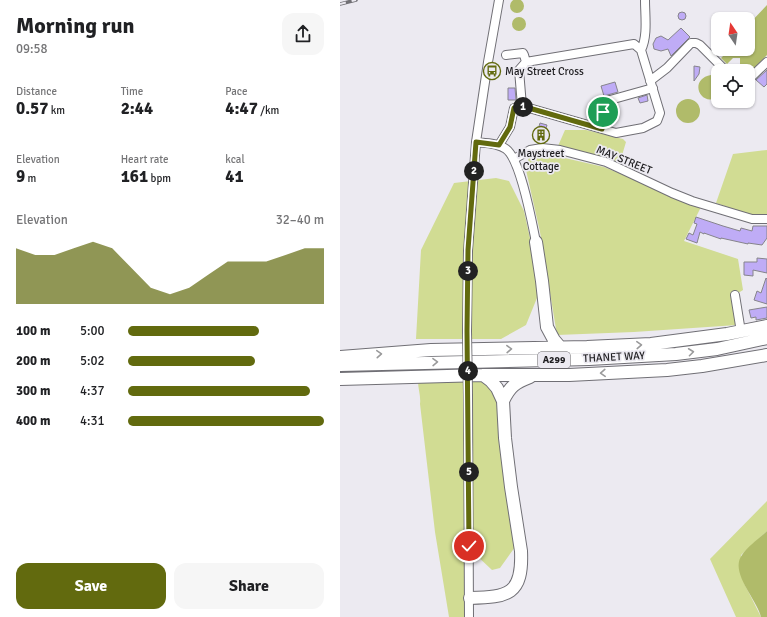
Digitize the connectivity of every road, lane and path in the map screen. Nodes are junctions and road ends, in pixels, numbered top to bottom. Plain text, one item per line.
1 (499, 0) edge
2 (645, 0) edge
3 (641, 50) junction
4 (506, 55) dead end
5 (526, 62) junction
6 (767, 62) edge
7 (719, 64) edge
8 (755, 73) edge
9 (652, 84) junction
10 (522, 106) junction
11 (602, 129) junction
12 (476, 142) junction
13 (499, 145) junction
14 (514, 159) junction
15 (767, 219) edge
16 (536, 242) joint
17 (735, 295) dead end
18 (767, 326) edge
19 (547, 327) junction
20 (741, 332) junction
21 (767, 338) edge
22 (560, 347) junction
23 (534, 348) junction
24 (767, 355) edge
25 (340, 357) edge
26 (340, 365) edge
27 (483, 375) junction
28 (535, 375) junction
29 (340, 378) edge
30 (503, 401) junction
31 (470, 598) junction
32 (469, 617) edge

1 - 12 street
2 - 3 street
3 - 5 street
3 - 9 street
4 - 5 street
5 - 10 street
6 - 8 street
7 - 9 street
9 - 11 street
9 - 11 street
10 - 11 street
10 - 13 street
12 - 13 street
12 - 31 street, bridge
13 - 14 street
14 - 15 street, MAY STREET
14 - 16 street
16 - 19 highway
17 - 20 street
18 - 20 highway
19 - 22 highway
19 - 23 highway
22 -> 20 highway
26 -> 21 highway, THANET WAY / A299
22 - 23 highway
25 -> 23 highway
24 -> 28 highway, THANET WAY / A299
27 - 28 highway, THANET WAY / A299
27 - 29 highway, THANET WAY / A299
27 - 30 highway
28 - 30 highway
30 - 31 highway
31 - 32 street

